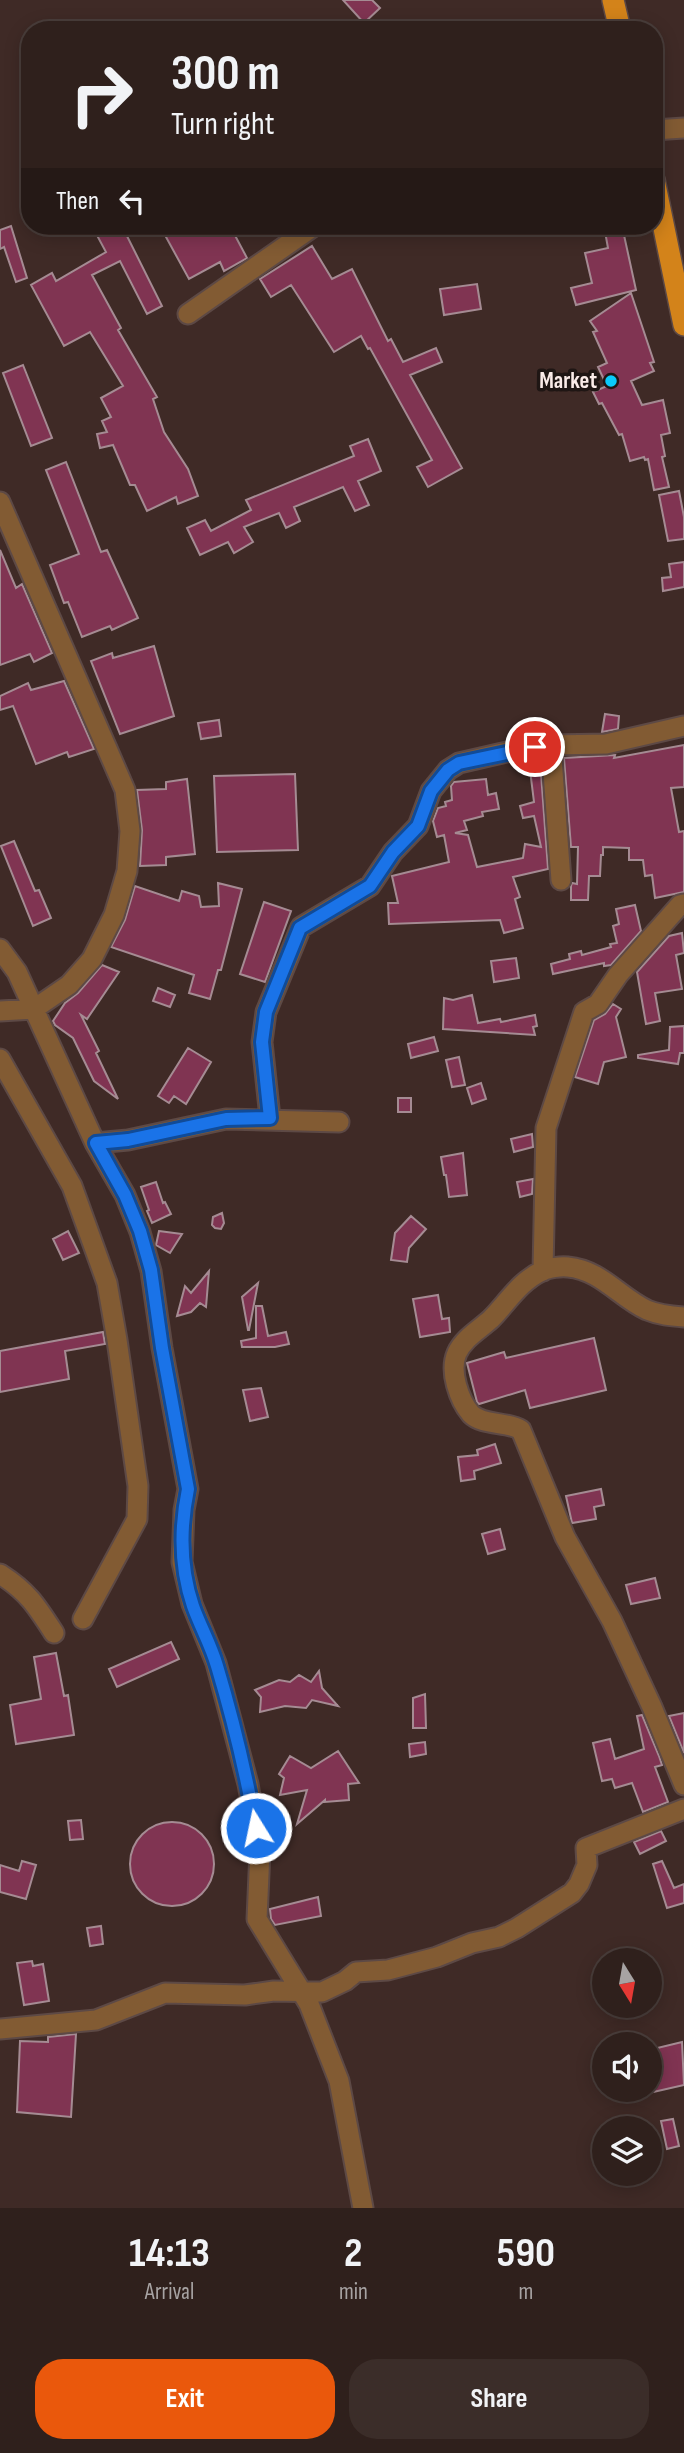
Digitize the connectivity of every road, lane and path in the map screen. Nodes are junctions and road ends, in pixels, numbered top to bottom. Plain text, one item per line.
1 (613, 0) edge
2 (618, 21) edge
3 (684, 128) edge
4 (663, 129) edge
5 (663, 224) edge
6 (301, 235) edge
7 (188, 314) dead end
8 (684, 325) edge
9 (0, 502) edge
10 (684, 726) edge
11 (551, 745) junction
12 (561, 880) dead end
13 (684, 904) edge
14 (0, 949) edge
15 (34, 1009) junction
16 (0, 1011) edge
17 (0, 1059) edge
18 (270, 1118) junction
19 (339, 1122) dead end
20 (96, 1143) junction
21 (543, 1271) junction
22 (684, 1317) edge
23 (0, 1574) edge
24 (83, 1619) dead end
25 (54, 1633) dead end
26 (684, 1785) edge
27 (684, 1809) edge
28 (302, 1992) junction
29 (0, 2028) edge
30 (363, 2208) edge

1 - 2 main road
3 - 4 street
5 - 8 main road
6 - 7 street
9 - 15 street
10 - 11 street
11 - 12 street
11 - 18 street
13 - 21 street
14 - 15 street
15 - 16 street
15 - 20 street
17 - 24 street
18 - 19 street
18 - 20 street
20 - 28 street
21 - 22 street
21 - 26 street
23 - 25 street
27 - 28 street
28 - 29 street
28 - 30 street

